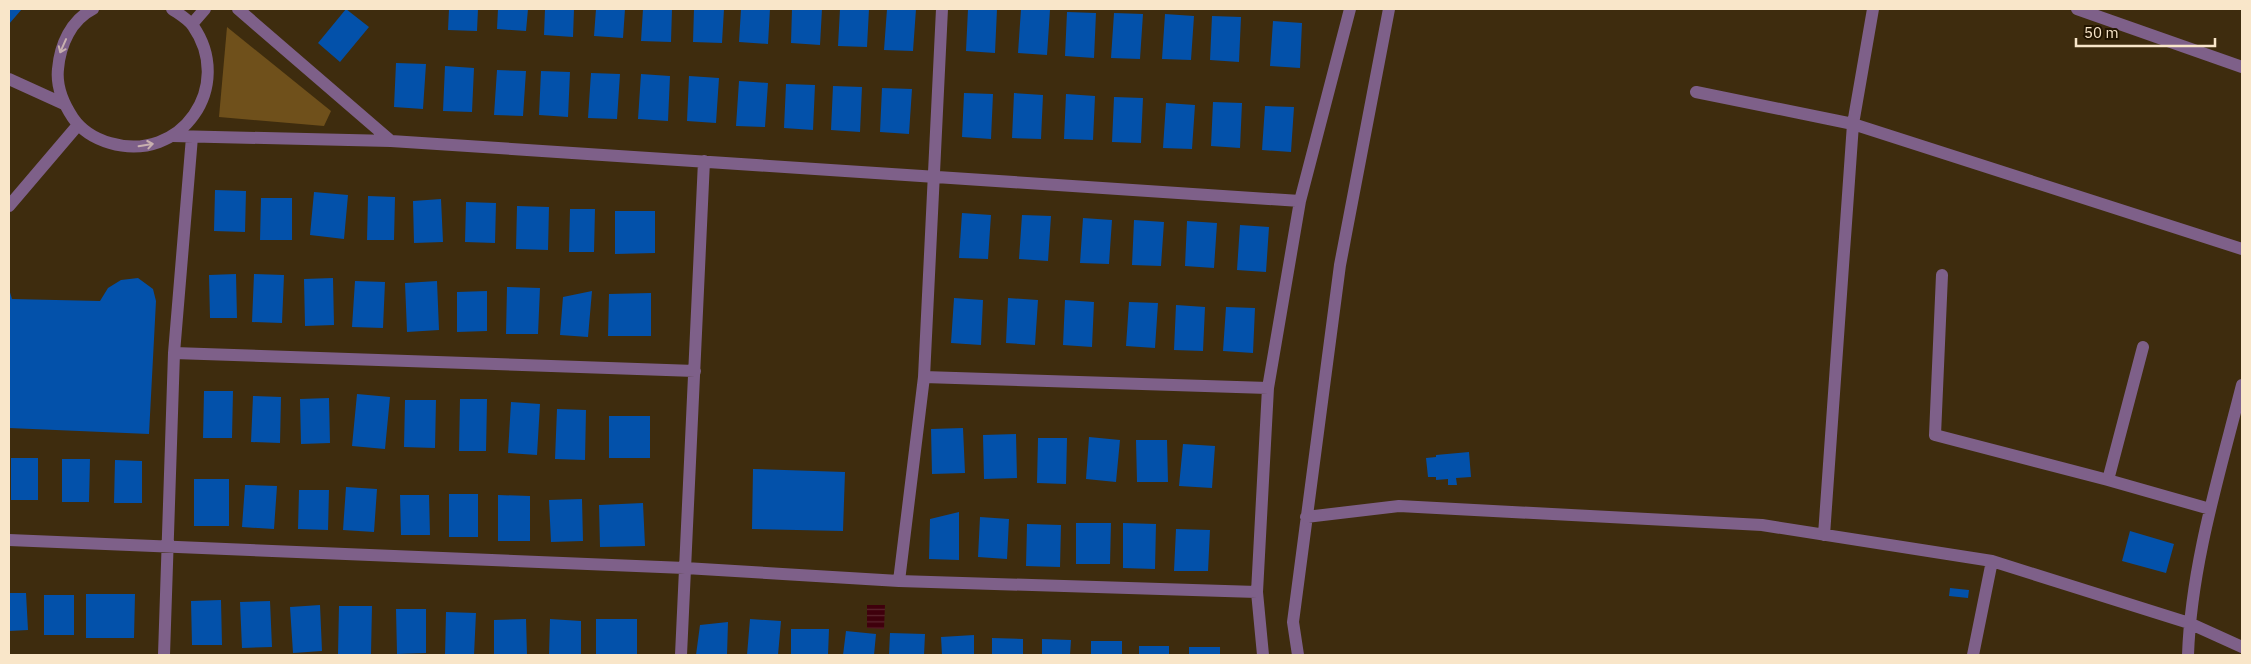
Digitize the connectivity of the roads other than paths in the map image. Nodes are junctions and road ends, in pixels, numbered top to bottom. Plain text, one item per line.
1 (93, 9) edge
2 (172, 9) edge
3 (205, 9) edge
4 (238, 9) edge
5 (942, 9) edge
6 (1350, 9) edge
7 (1389, 9) edge
8 (1873, 9) edge
9 (2077, 9) edge
10 (192, 24) junction
11 (2242, 67) edge
12 (9, 79) edge
13 (1696, 92) dead end
14 (64, 104) junction
15 (1853, 124) junction
16 (78, 125) junction
17 (173, 136) junction
18 (192, 137) junction
19 (392, 140) junction
20 (704, 161) junction
21 (934, 177) junction
22 (1300, 201) junction
23 (9, 206) edge
24 (2242, 249) edge
25 (1942, 275) dead end
26 (2143, 347) dead end
27 (174, 353) junction
28 (695, 372) junction
29 (924, 377) junction
30 (2242, 385) edge
31 (1268, 388) junction
32 (2108, 480) junction
33 (2210, 509) junction
34 (1306, 517) junction
35 (1824, 534) junction
36 (9, 540) edge
37 (168, 547) junction
38 (1992, 561) junction
39 (685, 568) junction
40 (899, 581) junction
41 (1257, 592) junction
42 (2189, 623) junction
43 (2242, 647) edge
44 (164, 655) edge
45 (681, 655) edge
46 (1263, 655) edge
47 (1298, 655) edge
48 (1973, 655) edge
49 (2188, 655) edge

1 -> 14 street
2 - 10 street
3 - 10 street
4 - 19 street
5 - 21 street
6 - 22 street
7 - 34 street
8 - 15 street
9 - 11 street
10 - 17 street
12 - 14 street
13 - 15 street
14 - 16 street
15 - 24 street
15 - 35 street
16 -> 17 street
16 - 23 street
17 - 18 street
18 - 19 street
18 - 27 street
19 - 20 street
20 - 21 street
20 - 28 street
21 - 22 street
21 - 29 street
22 - 31 street
25 - 32 street
26 - 32 street
27 - 28 street
27 - 37 street
28 - 39 street
29 - 31 street
29 - 40 street
30 - 33 street
31 - 41 street
32 - 33 street
33 - 42 street
34 - 35 street
34 - 47 street
35 - 38 street
36 - 37 street
37 - 39 street
37 - 44 street
38 - 42 street
38 - 48 street
39 - 40 street
39 - 45 street
40 - 41 street
41 - 46 street
42 - 43 street
42 - 49 street

